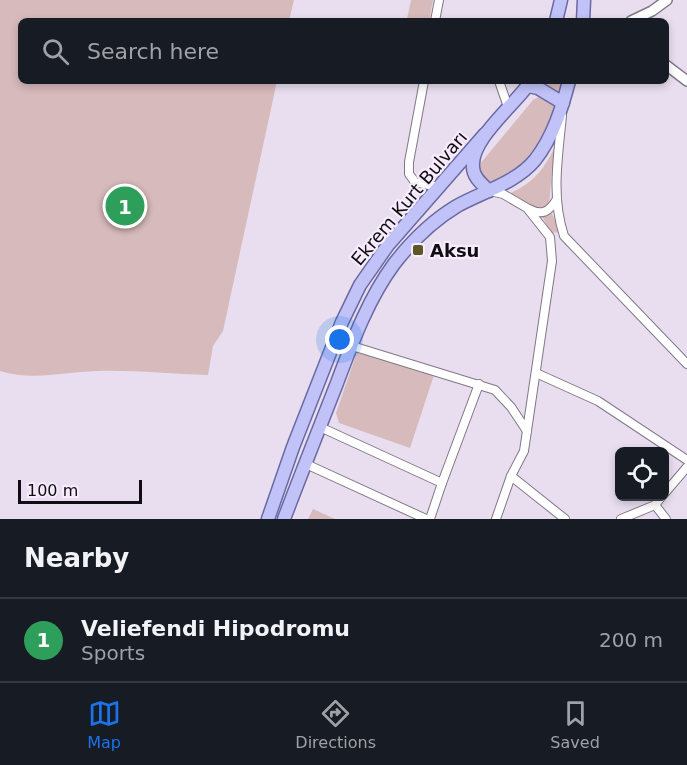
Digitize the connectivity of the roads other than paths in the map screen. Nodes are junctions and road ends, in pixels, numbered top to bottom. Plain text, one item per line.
1 (439, 0) edge
2 (561, 0) edge
3 (584, 0) edge
4 (667, 0) edge
5 (436, 18) edge
6 (557, 18) edge
7 (583, 18) edge
8 (636, 18) edge
9 (669, 67) edge
10 (687, 81) edge
11 (423, 84) edge
12 (500, 84) edge
13 (526, 84) edge
14 (529, 84) edge
15 (568, 84) edge
16 (573, 84) edge
17 (563, 103) junction
18 (508, 107) junction
19 (485, 134) junction
20 (438, 187) junction
21 (489, 191) junction
22 (556, 200) junction
23 (527, 208) junction
24 (564, 236) junction
25 (550, 237) junction
26 (352, 346) junction
27 (687, 364) edge
28 (536, 373) junction
29 (479, 384) junction
30 (320, 427) junction
31 (527, 431) junction
32 (687, 460) edge
33 (306, 464) junction
34 (687, 467) edge
35 (511, 476) junction
36 (442, 483) junction
37 (669, 488) edge
38 (658, 501) edge
39 (655, 505) junction
40 (268, 519) edge
41 (284, 519) edge
42 (428, 519) edge
43 (496, 519) edge
44 (566, 519) edge
45 (621, 519) edge
46 (666, 519) edge

1 - 5 street
2 - 6 main road
3 - 7 main road
4 - 8 street
9 - 10 street
11 - 20 street
12 - 18 street
13 - 18 main road, Ekrem Kurt Bulvarı
14 - 17 main road
15 - 17 main road, Ekrem Kurt Bulvarı
16 - 17 street
17 - 21 main road, Ekrem Kurt Bulvarı
17 - 22 street
18 - 19 main road, Ekrem Kurt Bulvarı
19 - 20 main road, Ekrem Kurt Bulvarı
19 - 21 main road
20 - 40 main road, Ekrem Kurt Bulvarı
21 - 23 street
21 - 26 main road, Ekrem Kurt Bulvarı
22 - 23 street
22 - 24 street
23 - 25 street
24 - 25 street
24 - 27 street
25 - 28 street
26 - 29 street
26 - 30 main road, Ekrem Kurt Bulvarı
28 - 31 street
28 - 32 street
29 - 31 street
29 - 36 street
30 - 33 main road, Ekrem Kurt Bulvarı
30 - 36 street
31 - 35 street
33 - 41 main road, Ekrem Kurt Bulvarı
33 - 42 street
34 - 37 street
35 - 43 street
35 - 44 street
36 - 42 street
38 - 39 street
39 - 45 street
39 - 46 street

